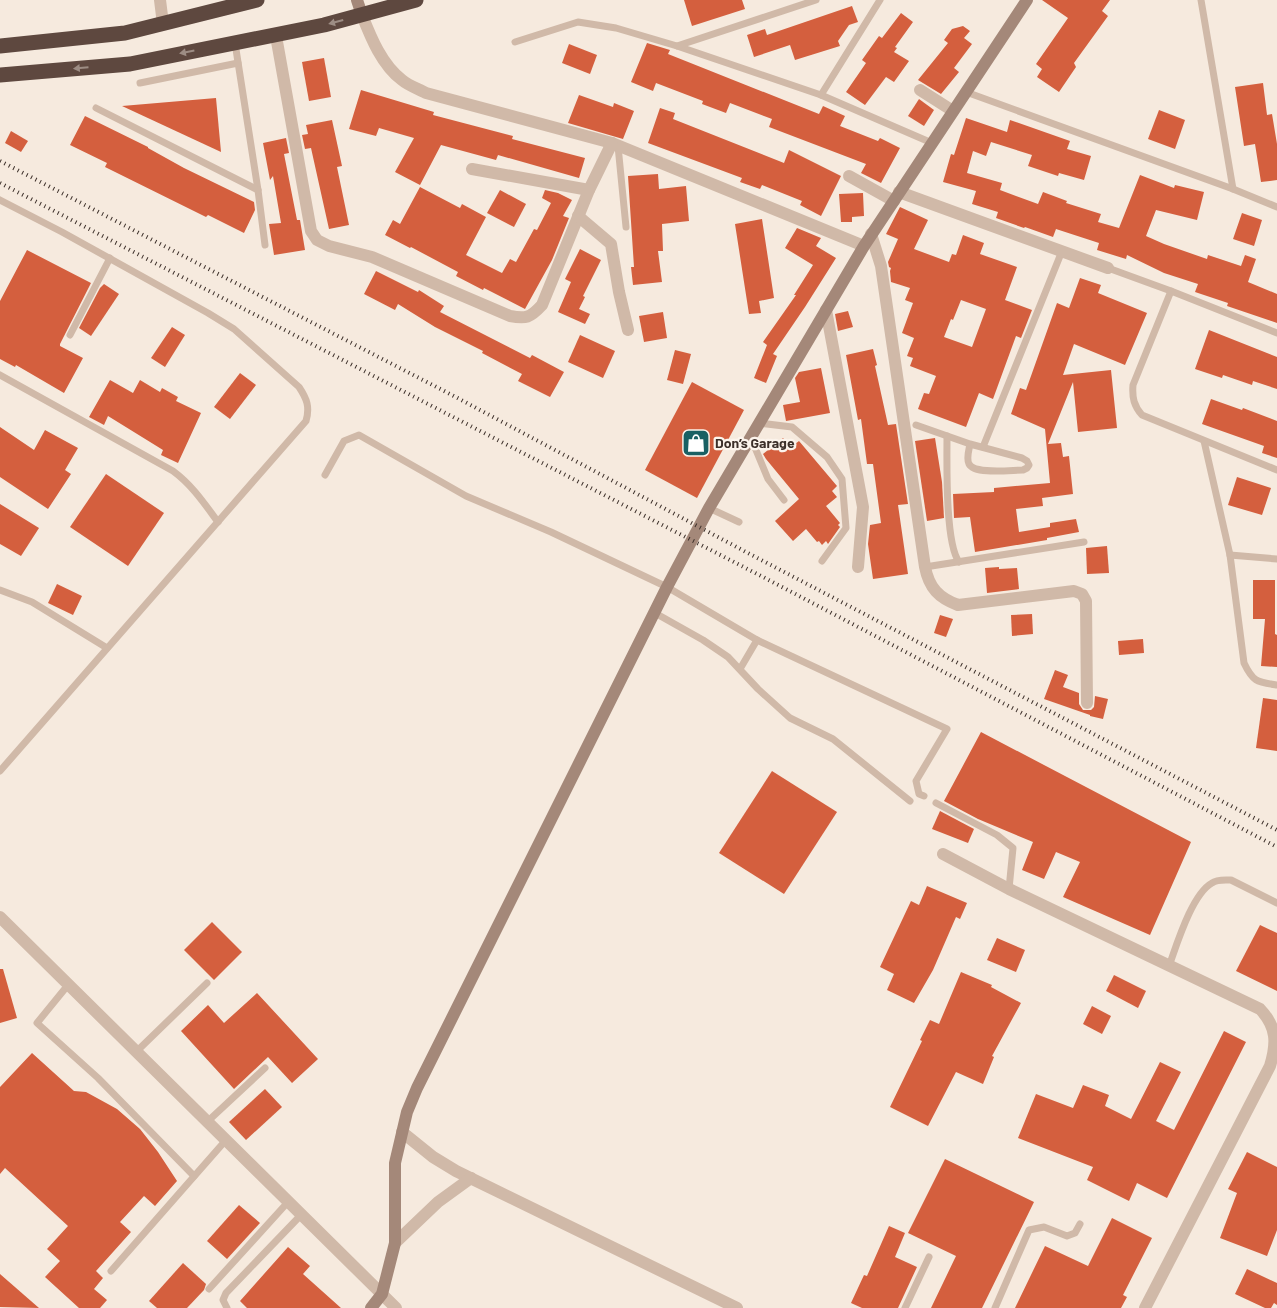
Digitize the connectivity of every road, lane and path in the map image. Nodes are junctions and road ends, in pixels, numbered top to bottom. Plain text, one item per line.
1 (160, 0) edge
2 (258, 0) edge
3 (358, 0) edge
4 (416, 0) edge
5 (816, 0) edge
6 (880, 0) edge
7 (1027, 0) edge
8 (1201, 0) edge
9 (362, 15) junction
10 (163, 24) junction
11 (276, 36) junction
12 (515, 42) dead end
13 (235, 43) junction
14 (0, 46) edge
15 (678, 46) junction
16 (238, 63) junction
17 (0, 74) edge
18 (140, 83) dead end
19 (920, 90) dead end
20 (966, 92) junction
21 (821, 95) junction
22 (96, 108) dead end
23 (953, 110) junction
24 (932, 143) junction
25 (615, 145) junction
26 (472, 170) dead end
27 (848, 176) dead end
28 (1233, 189) junction
29 (258, 190) junction
30 (589, 190) junction
31 (896, 197) junction
32 (0, 200) edge
33 (1277, 207) edge
34 (578, 216) junction
35 (626, 227) dead end
36 (871, 234) junction
37 (265, 245) dead end
38 (864, 246) junction
39 (1062, 251) junction
40 (110, 258) junction
41 (1108, 268) joint
42 (1171, 291) junction
43 (826, 310) junction
44 (628, 330) dead end
45 (70, 334) dead end
46 (1277, 334) edge
47 (0, 374) edge
48 (759, 423) junction
49 (916, 425) dead end
50 (947, 436) junction
51 (751, 437) junction
52 (1204, 442) junction
53 (970, 444) junction
54 (982, 446) junction
55 (1277, 470) edge
56 (325, 475) dead end
57 (784, 500) dead end
58 (709, 508) junction
59 (218, 522) junction
60 (739, 522) dead end
61 (1084, 542) dead end
62 (1230, 555) junction
63 (1277, 560) edge
64 (822, 562) dead end
65 (959, 562) junction
66 (858, 567) dead end
67 (925, 567) junction
68 (667, 587) junction
69 (0, 590) edge
70 (655, 613) junction
71 (757, 640) junction
72 (107, 648) junction
73 (740, 669) junction
74 (1277, 685) edge
75 (1087, 703) dead end
76 (0, 771) edge
77 (924, 796) dead end
78 (910, 801) dead end
79 (936, 803) dead end
80 (943, 854) dead end
81 (1009, 889) junction
82 (1277, 903) edge
83 (0, 917) edge
84 (1169, 966) junction
85 (207, 983) dead end
86 (68, 984) junction
87 (1276, 1029) edge
88 (136, 1052) junction
89 (265, 1068) dead end
90 (207, 1122) junction
91 (402, 1132) junction
92 (226, 1140) junction
93 (194, 1176) junction
94 (471, 1178) junction
95 (288, 1202) junction
96 (301, 1215) junction
97 (1080, 1224) dead end
98 (395, 1243) junction
99 (928, 1257) dead end
100 (111, 1271) dead end
101 (209, 1289) dead end
102 (382, 1294) junction
103 (228, 1308) edge
104 (371, 1308) edge
105 (396, 1308) edge
106 (737, 1308) edge
107 (905, 1308) edge
108 (995, 1308) edge
109 (1145, 1308) edge

1 - 10 street
2 - 10 highway
3 - 9 street
4 - 9 highway
5 - 15 lane
6 - 21 lane
7 - 20 street
8 - 28 lane
9 -> 11 highway
9 - 25 street
10 - 14 highway
11 - 13 highway
11 - 34 street
12 - 15 lane
13 - 16 lane
13 -> 17 highway
15 - 21 lane
16 - 18 lane
16 - 29 lane
19 - 23 street
20 - 23 street
20 - 28 lane
21 - 24 lane
22 - 29 lane
23 - 24 street
24 - 31 street
25 - 30 street
25 - 35 lane
25 - 38 street
26 - 30 street
27 - 31 street
28 - 33 lane
29 - 37 lane
30 - 34 street
31 - 36 street
31 - 39 street
32 - 40 lane
34 - 44 street
36 - 38 street
36 - 67 street
38 - 43 street
39 - 41 street
39 - 54 lane
40 - 45 lane
40 - 59 lane
41 - 42 lane
42 - 46 lane
42 - 52 lane
43 - 48 street
43 - 66 street
47 - 59 lane
48 - 51 street
48 - 64 lane
49 - 50 lane
50 - 53 lane
50 - 65 lane
51 - 57 lane
51 - 58 street
52 - 55 lane
52 - 62 lane
53 - 54 lane
53 - 54 lane
56 - 68 lane
58 - 60 lane
58 - 68 street
59 - 72 lane
61 - 65 lane
62 - 63 lane
62 - 74 lane
65 - 67 lane
67 - 75 street
68 - 70 street
68 - 71 lane
69 - 72 lane
70 - 73 lane
70 - 91 street
71 - 73 lane
71 - 77 lane
72 - 76 lane
73 - 78 lane
79 - 81 lane
80 - 81 street
81 - 84 street
82 - 84 lane
83 - 86 street
84 - 87 street
85 - 88 lane
86 - 88 street
86 - 93 lane
87 - 109 street
88 - 90 street
89 - 90 lane
90 - 92 street
91 - 94 street
91 - 98 street
92 - 93 lane
92 - 95 street
93 - 100 lane
94 - 98 street
94 - 106 street
95 - 96 street
95 - 101 lane
96 - 102 street
96 - 103 lane
97 - 108 lane
98 - 102 street
99 - 107 lane
102 - 104 street
102 - 105 street

